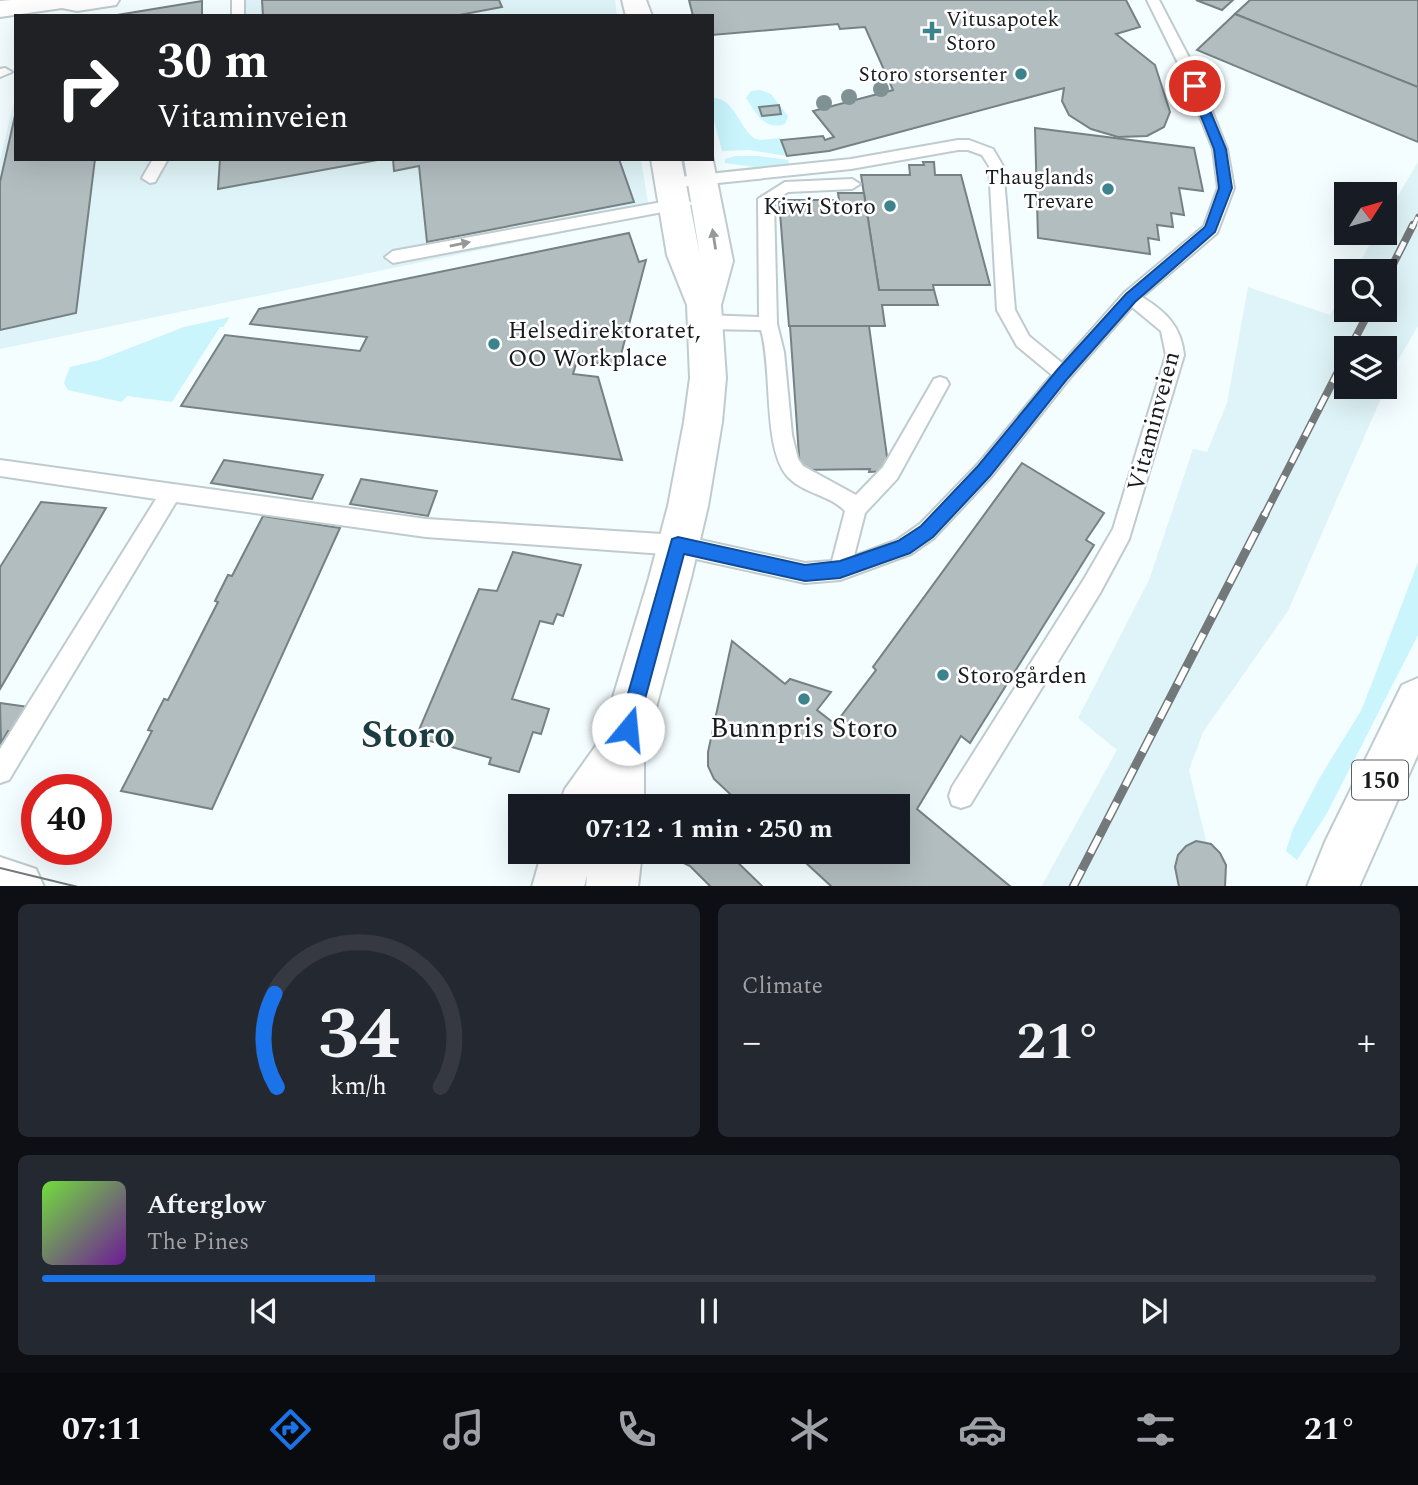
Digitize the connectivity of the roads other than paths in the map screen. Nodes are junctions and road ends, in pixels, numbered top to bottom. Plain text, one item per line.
1 (63, 0) edge
2 (1153, 0) edge
3 (101, 1) edge
4 (0, 9) edge
5 (160, 161) edge
6 (150, 178) dead end
7 (703, 180) edge
8 (670, 182) edge
9 (852, 184) dead end
10 (393, 257) dead end
11 (1130, 298) junction
12 (704, 313) junction
13 (768, 324) junction
14 (1063, 373) junction
15 (940, 384) dead end
16 (0, 468) edge
17 (171, 492) junction
18 (856, 509) junction
19 (678, 545) junction
20 (840, 569) junction
21 (1418, 701) edge
22 (620, 752) junction
23 (0, 771) edge
24 (592, 794) edge
25 (619, 794) edge
26 (961, 796) dead end
27 (565, 864) edge
28 (615, 864) edge
29 (558, 886) edge
30 (612, 886) edge
31 (1333, 886) edge

1 - 3 main road
1 - 4 main road
2 - 11 lane
5 - 6 lane
7 - 8 lane
12 -> 7 main road
7 - 14 lane
10 -> 8 lane
8 - 12 main road
9 - 13 lane
11 - 14 lane
11 - 26 lane, Vitaminveien
12 - 13 lane
12 - 19 main road
13 - 18 lane
14 - 20 lane
15 - 18 lane
16 - 17 lane
17 - 19 lane
17 - 23 lane
18 - 20 lane
19 - 20 lane
19 - 22 main road
21 - 31 main road, 150
22 - 24 main road
22 - 25 main road
27 - 29 main road
28 - 30 main road

